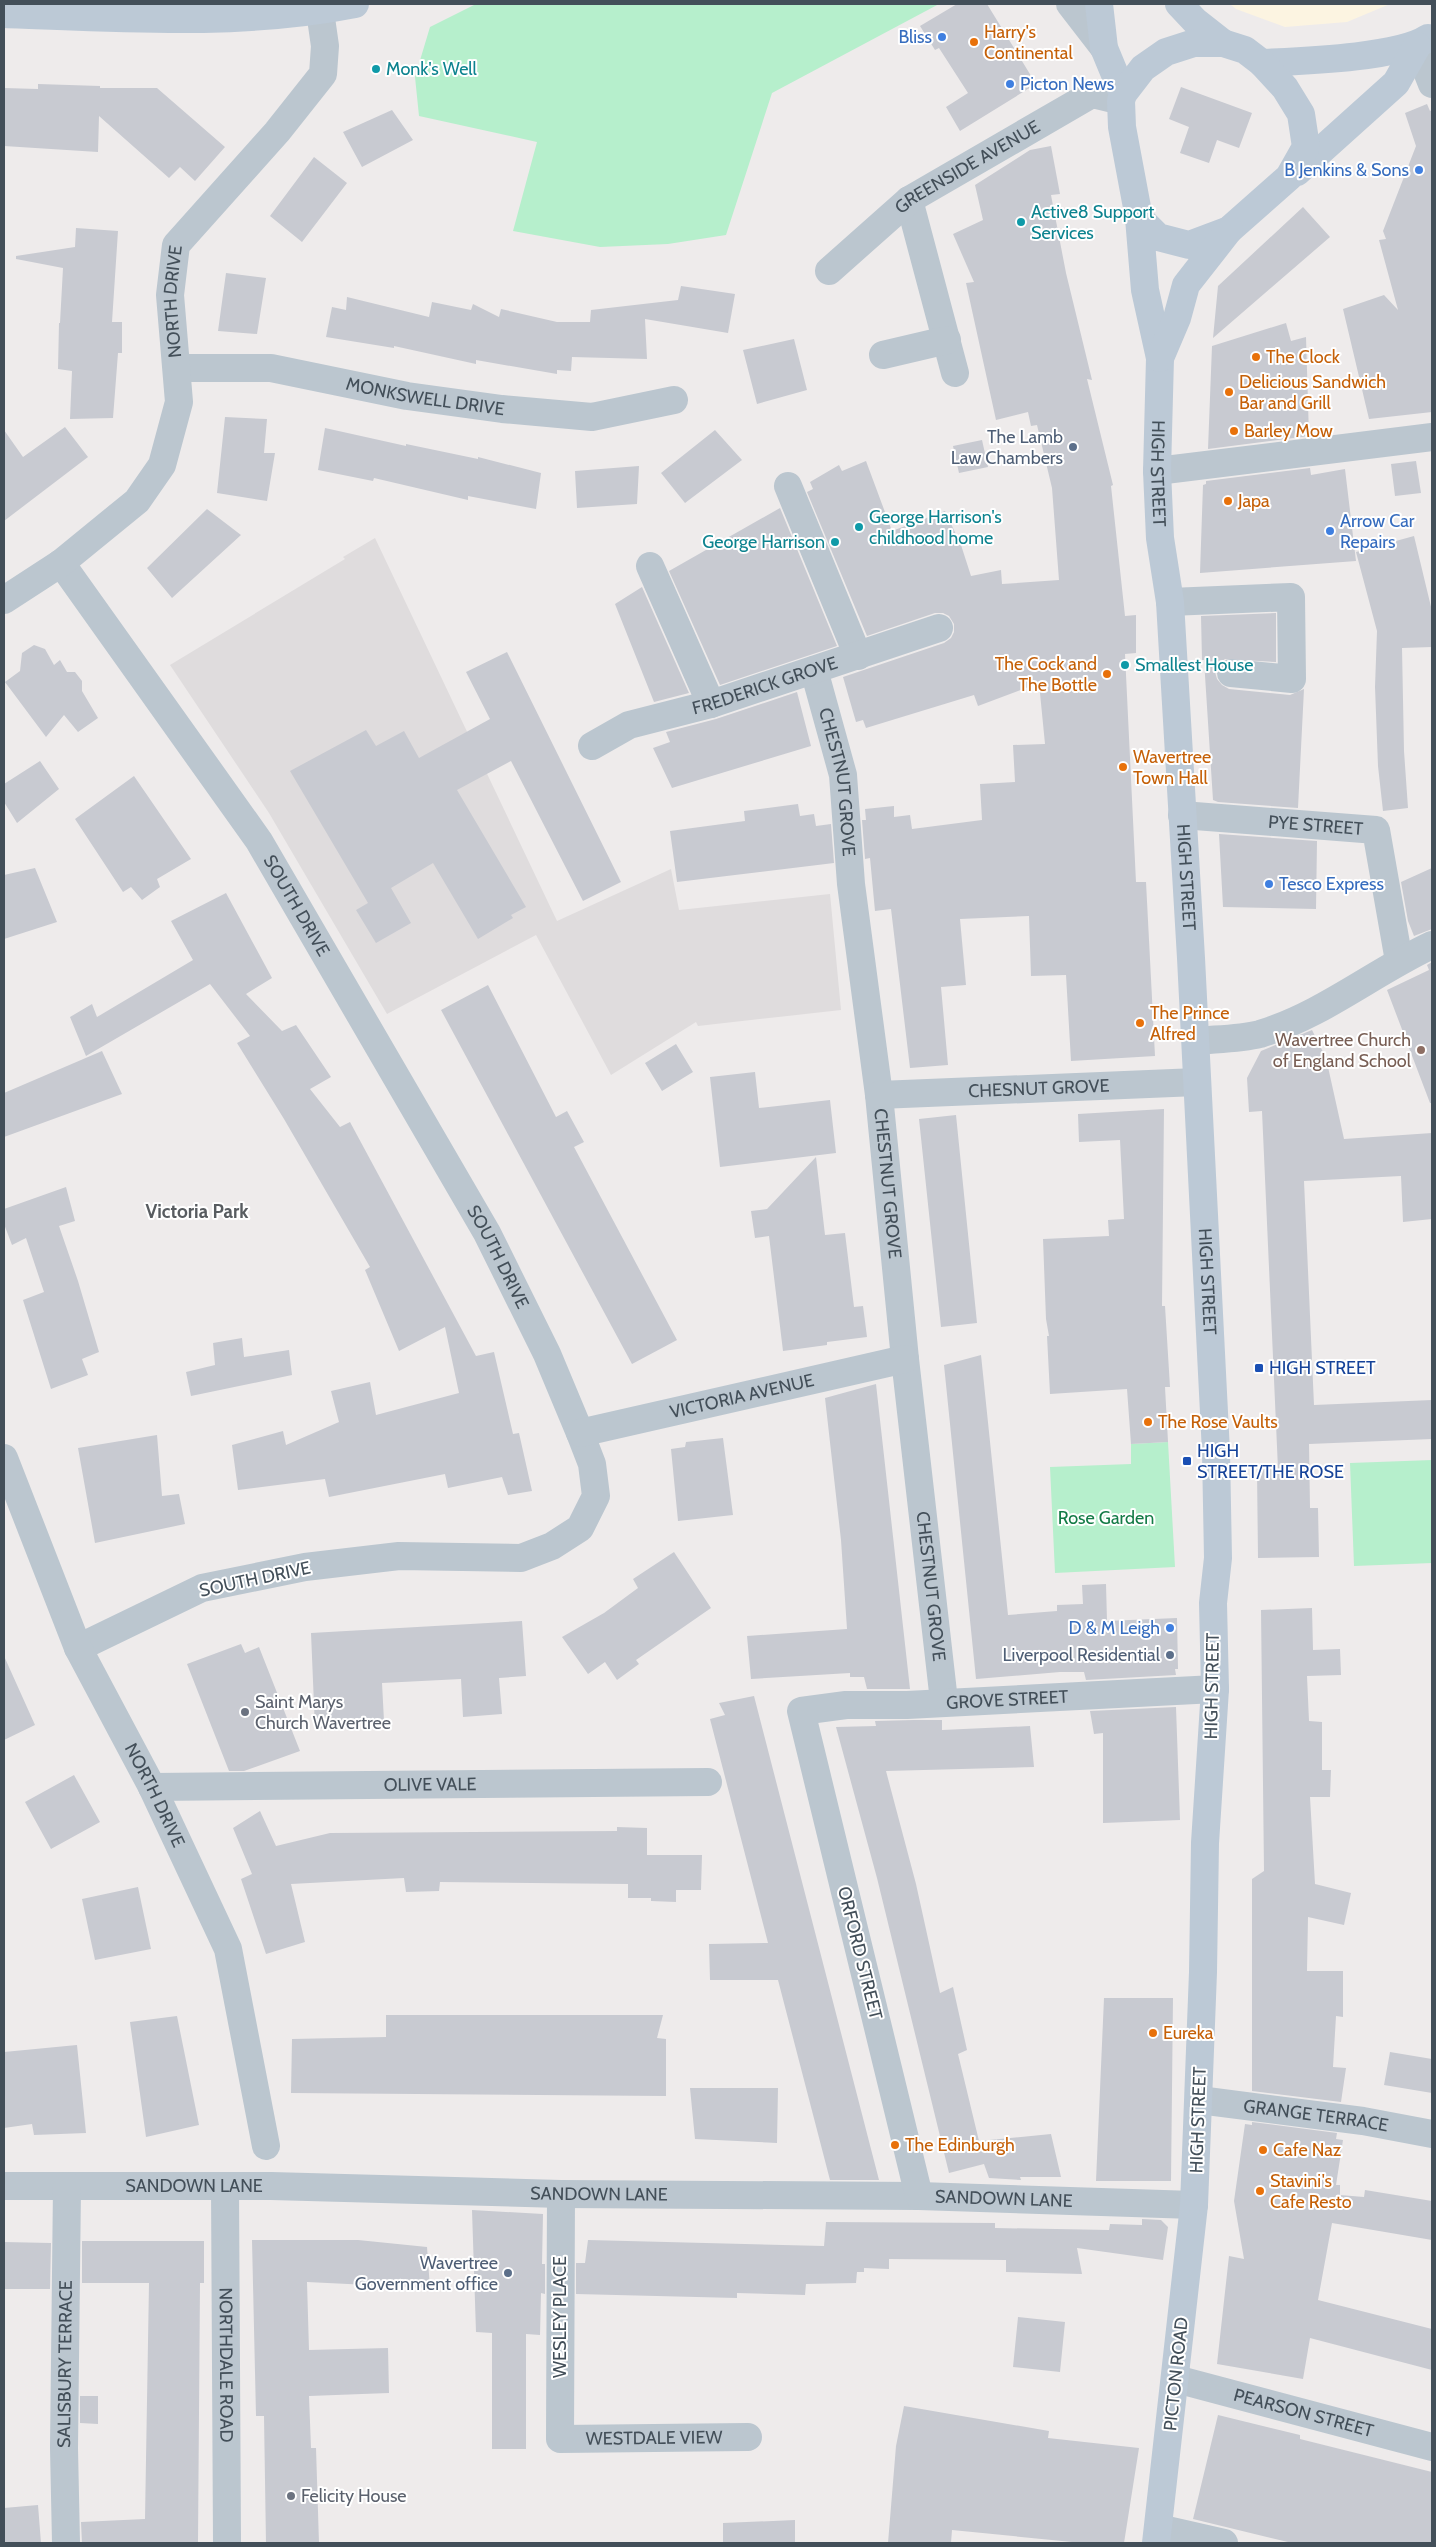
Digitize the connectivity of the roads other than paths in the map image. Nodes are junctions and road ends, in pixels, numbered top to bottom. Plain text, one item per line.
1 (355, 4) edge
2 (1070, 4) edge
3 (1099, 4) edge
4 (1179, 4) edge
5 (325, 8) edge
6 (4, 14) edge
7 (1425, 41) edge
8 (1223, 42) junction
9 (1104, 48) junction
10 (1262, 63) junction
11 (1432, 84) edge
12 (1122, 98) junction
13 (1289, 177) junction
14 (909, 200) junction
15 (1139, 218) junction
16 (1229, 230) junction
17 (829, 271) dead end
18 (946, 340) junction
19 (883, 355) dead end
20 (1160, 358) junction
21 (177, 368) junction
22 (955, 372) dead end
23 (674, 400) dead end
24 (1432, 437) edge
25 (1157, 471) junction
26 (788, 486) dead end
27 (61, 563) junction
28 (650, 566) dead end
29 (4, 600) edge
30 (1170, 602) junction
31 (939, 628) dead end
32 (858, 656) junction
33 (814, 670) junction
34 (1230, 673) dead end
35 (711, 704) junction
36 (592, 746) dead end
37 (1182, 815) junction
38 (1432, 945) edge
39 (1399, 961) junction
40 (1196, 1041) junction
41 (1198, 1082) junction
42 (879, 1094) junction
43 (905, 1359) junction
44 (580, 1433) junction
45 (4, 1458) edge
46 (78, 1648) junction
47 (1215, 1689) junction
48 (944, 1701) junction
49 (801, 1711) joint
50 (708, 1782) dead end
51 (152, 1787) junction
52 (1199, 2100) junction
53 (1432, 2134) edge
54 (266, 2146) dead end
55 (4, 2186) edge
56 (67, 2186) junction
57 (225, 2187) junction
58 (561, 2194) junction
59 (919, 2196) junction
60 (1194, 2205) junction
61 (1176, 2380) junction
62 (748, 2437) dead end
63 (560, 2439) joint
64 (1432, 2447) edge
65 (1157, 2536) edge
66 (66, 2543) edge
67 (227, 2543) edge
68 (1224, 2543) edge

1 - 5 main road
2 - 9 street
3 - 9 main road
4 - 8 main road
5 - 6 main road
5 - 21 street, NORTH DRIVE
7 - 10 main road
7 - 11 street
7 - 13 main road
8 - 10 main road
8 - 12 main road
9 - 12 main road
10 - 13 main road
12 - 14 street, GREENSIDE AVENUE
12 - 15 main road, HIGH STREET
13 - 16 main road
14 - 17 street, GREENSIDE AVENUE
14 - 18 street
15 - 16 main road
15 - 20 main road, HIGH STREET
16 - 20 main road, HIGH STREET
18 - 19 street
18 - 22 street
20 - 25 main road, HIGH STREET
21 - 23 street, MONKSWELL DRIVE
21 - 27 street, NORTH DRIVE
24 - 25 street
25 - 30 main road, HIGH STREET
26 - 32 street
27 - 29 street, NORTH DRIVE
27 - 44 street, SOUTH DRIVE
28 - 35 street
30 - 34 street
30 - 37 main road, HIGH STREET
31 - 32 street, FREDERICK GROVE
32 - 33 street, FREDERICK GROVE
33 - 35 street, FREDERICK GROVE
33 - 42 street, CHESTNUT GROVE
35 - 36 street, FREDERICK GROVE
37 - 39 street, PYE STREET
37 - 40 main road, HIGH STREET
38 - 39 street
39 - 40 street
40 - 41 main road, HIGH STREET
41 - 42 street, CHESNUT GROVE
41 - 47 main road, HIGH STREET
42 - 43 street, CHESTNUT GROVE
43 - 44 street, VICTORIA AVENUE
43 - 48 street, CHESTNUT GROVE
44 - 46 street, SOUTH DRIVE
45 - 46 street, NORTH DRIVE
46 - 51 street, NORTH DRIVE
47 - 48 street, GROVE STREET
47 - 52 main road, HIGH STREET
48 - 49 street, GROVE STREET
49 - 59 street, ORFORD STREET
50 - 51 street, OLIVE VALE
51 - 54 street, NORTH DRIVE
52 - 53 street, GRANGE TERRACE
52 - 60 main road, HIGH STREET
55 - 56 street, SANDOWN LANE
56 - 57 street, SANDOWN LANE
56 - 66 street, SALISBURY TERRACE
57 - 58 street, SANDOWN LANE
57 - 67 street, NORTHDALE ROAD
58 - 59 street, SANDOWN LANE
58 - 63 street, WESLEY PLACE
59 - 60 street, SANDOWN LANE
60 - 61 main road, PICTON ROAD
61 - 64 street, PEARSON STREET
61 - 65 main road, PICTON ROAD
62 - 63 street, WESTDALE VIEW
65 - 68 street

